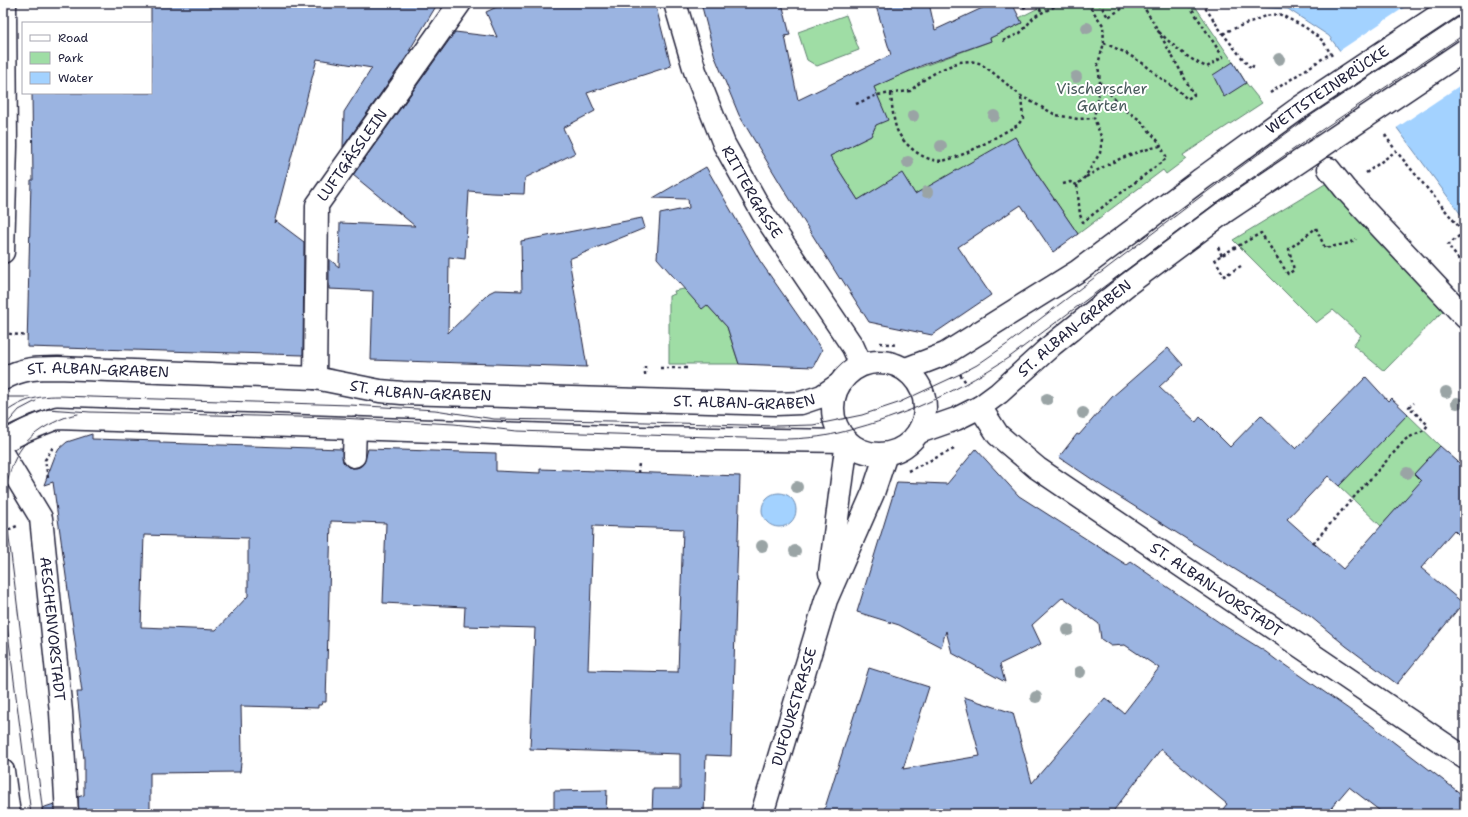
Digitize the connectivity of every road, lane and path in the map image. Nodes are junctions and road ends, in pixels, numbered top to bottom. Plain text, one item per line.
1 (5, 3) edge
2 (460, 3) edge
3 (675, 3) edge
4 (1020, 3) edge
5 (1034, 3) edge
6 (1037, 3) edge
7 (1062, 3) edge
8 (1080, 3) edge
9 (1099, 3) edge
10 (1126, 3) edge
11 (1141, 3) edge
12 (1188, 3) edge
13 (1202, 3) edge
14 (1457, 3) edge
15 (1042, 13) junction
16 (1157, 30) junction
17 (1003, 40) dead end
18 (1104, 43) junction
19 (1465, 50) edge
20 (1331, 53) dead end
21 (1254, 65) dead end
22 (1100, 82) junction
23 (1270, 93) dead end
24 (891, 94) junction
25 (1021, 96) junction
26 (856, 104) dead end
27 (1094, 118) junction
28 (1160, 146) junction
29 (1396, 151) dead end
30 (1329, 169) dead end
31 (1366, 174) dead end
32 (1085, 177) junction
33 (1063, 184) dead end
34 (1077, 185) junction
35 (1376, 222) junction
36 (1464, 232) dead end
37 (3, 252) edge
38 (1241, 266) dead end
39 (1465, 268) edge
40 (1465, 317) edge
41 (3, 332) edge
42 (27, 336) dead end
43 (945, 354) junction
44 (675, 363) dead end
45 (645, 364) dead end
46 (861, 365) junction
47 (660, 368) dead end
48 (675, 368) junction
49 (689, 368) dead end
50 (906, 369) junction
51 (645, 373) dead end
52 (315, 378) junction
53 (3, 380) edge
54 (838, 385) junction
55 (1414, 403) dead end
56 (980, 407) junction
57 (356, 428) junction
58 (919, 432) junction
59 (847, 441) junction
60 (3, 442) edge
61 (960, 446) dead end
62 (886, 454) junction
63 (3, 455) edge
64 (354, 456) dead end
65 (906, 472) dead end
66 (1313, 543) dead end
67 (826, 600) junction
68 (1465, 758) edge
69 (3, 771) edge
70 (9, 814) edge
71 (67, 814) edge
72 (762, 814) edge

1 - 37 street
2 - 52 street, LUFTGÄSSLEIN
3 - 46 street, RITTERGASSE
4 - 5 path
6 - 15 path
7 - 15 path
8 - 18 path
9 - 10 path
11 - 16 path
12 - 16 path
13 - 21 path
14 - 43 street, WETTSTEINBRÜCKE, bridge
15 - 17 path
16 - 18 path
18 - 22 path
19 - 56 street, ST. ALBAN-GRABEN, bridge
20 - 23 path
22 - 27 path
22 - 28 path
24 - 25 path
24 - 25 path
24 - 26 path
25 - 27 path
27 - 32 path
28 - 32 path
28 - 34 path
29 - 31 path
30 - 35 street
32 - 34 path
33 - 34 path
35 - 38 path
35 - 40 street
36 - 39 path
41 - 42 path
43 - 50 street
43 - 56 path
44 - 48 path
45 - 51 path
46 - 50 street
46 - 54 street
47 - 48 path
48 - 49 path
50 - 58 street
52 - 53 street, ST. ALBAN-GRABEN
52 - 54 street, ST. ALBAN-GRABEN
54 - 59 street
55 - 66 path
56 - 58 street, ST. ALBAN-GRABEN
56 - 68 street, ST. ALBAN-VORSTADT
57 - 59 street
57 - 60 street
57 - 64 street
58 - 62 street
59 - 62 street
59 - 67 street, DUFOURSTRASSE
61 - 65 path
62 - 67 street, DUFOURSTRASSE
63 - 71 street, AESCHENVORSTADT
67 - 72 street, DUFOURSTRASSE
69 - 70 street

